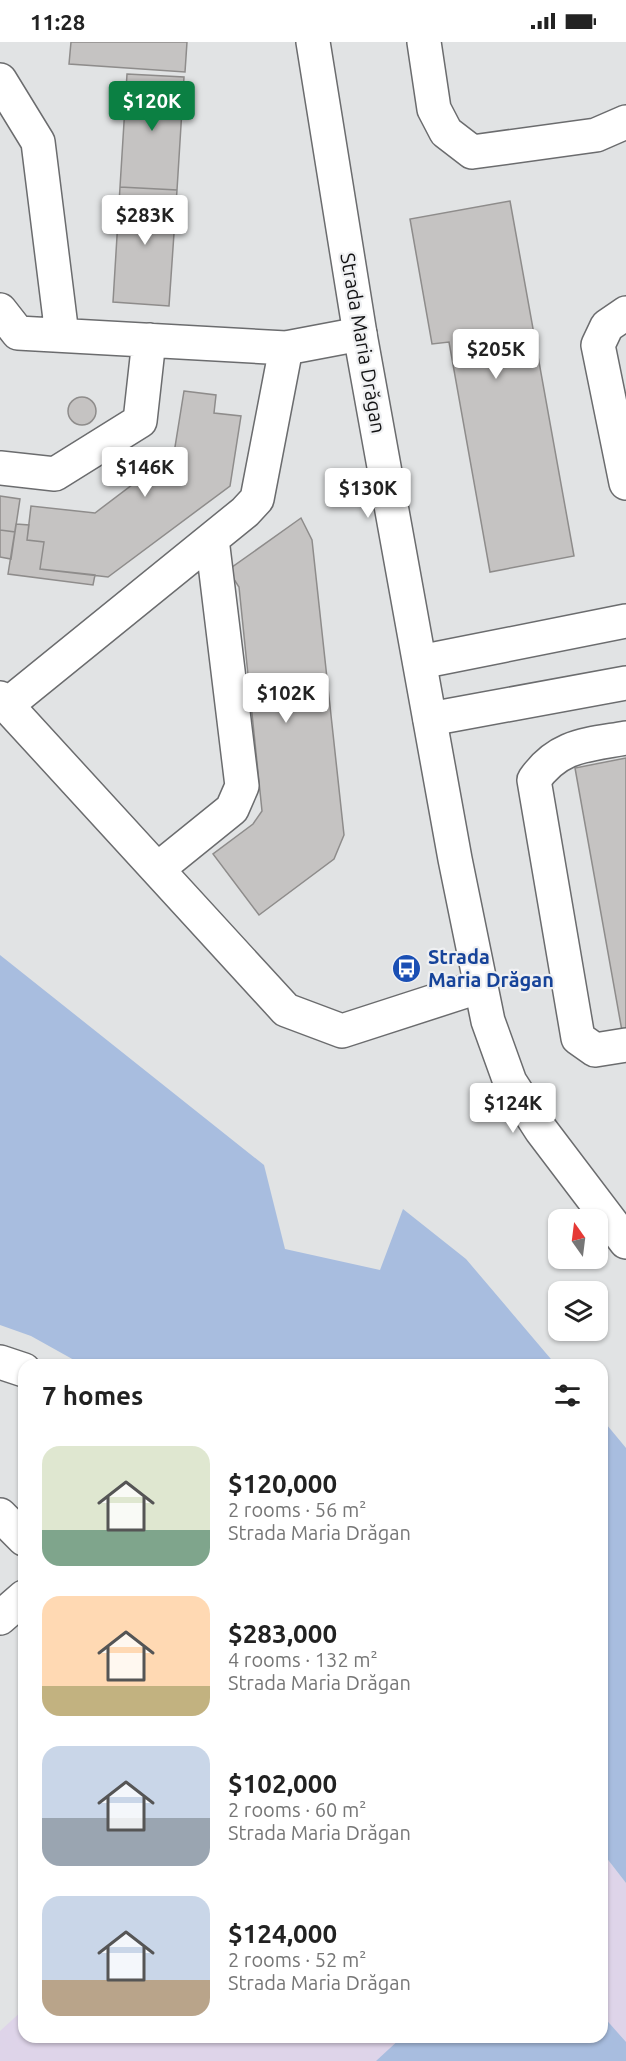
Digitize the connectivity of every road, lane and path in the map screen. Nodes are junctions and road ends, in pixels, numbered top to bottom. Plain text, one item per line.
1 (313, 42) edge
2 (424, 42) edge
3 (0, 80) edge
4 (626, 122) edge
5 (0, 310) edge
6 (626, 313) edge
7 (360, 334) junction
8 (62, 335) junction
9 (149, 340) junction
10 (286, 348) junction
11 (0, 468) edge
12 (626, 483) edge
13 (212, 539) junction
14 (626, 621) edge
15 (420, 662) junction
16 (626, 683) edge
17 (3, 702) edge
18 (430, 718) junction
19 (626, 738) edge
20 (159, 868) junction
21 (481, 986) junction
22 (626, 1045) edge
23 (626, 1242) edge
24 (0, 1362) edge
25 (18, 1368) edge
26 (0, 1515) edge
27 (18, 1533) edge
28 (18, 1602) edge
29 (0, 1618) edge

1 - 7 main road, Strada Maria Drăgan
2 - 4 main road
3 - 8 main road
5 - 8 main road
6 - 12 main road
7 - 10 main road
7 - 15 main road, Strada Maria Drăgan
8 - 9 main road
9 - 10 main road
9 - 11 main road
10 - 13 main road
13 - 17 main road
13 - 20 main road
14 - 15 main road
15 - 18 main road, Strada Maria Drăgan
16 - 18 main road
17 - 20 main road
18 - 21 main road, Strada Maria Drăgan
19 - 22 main road
20 - 21 main road
21 - 23 main road, Strada Maria Drăgan
24 - 25 main road
26 - 27 main road
28 - 29 main road

